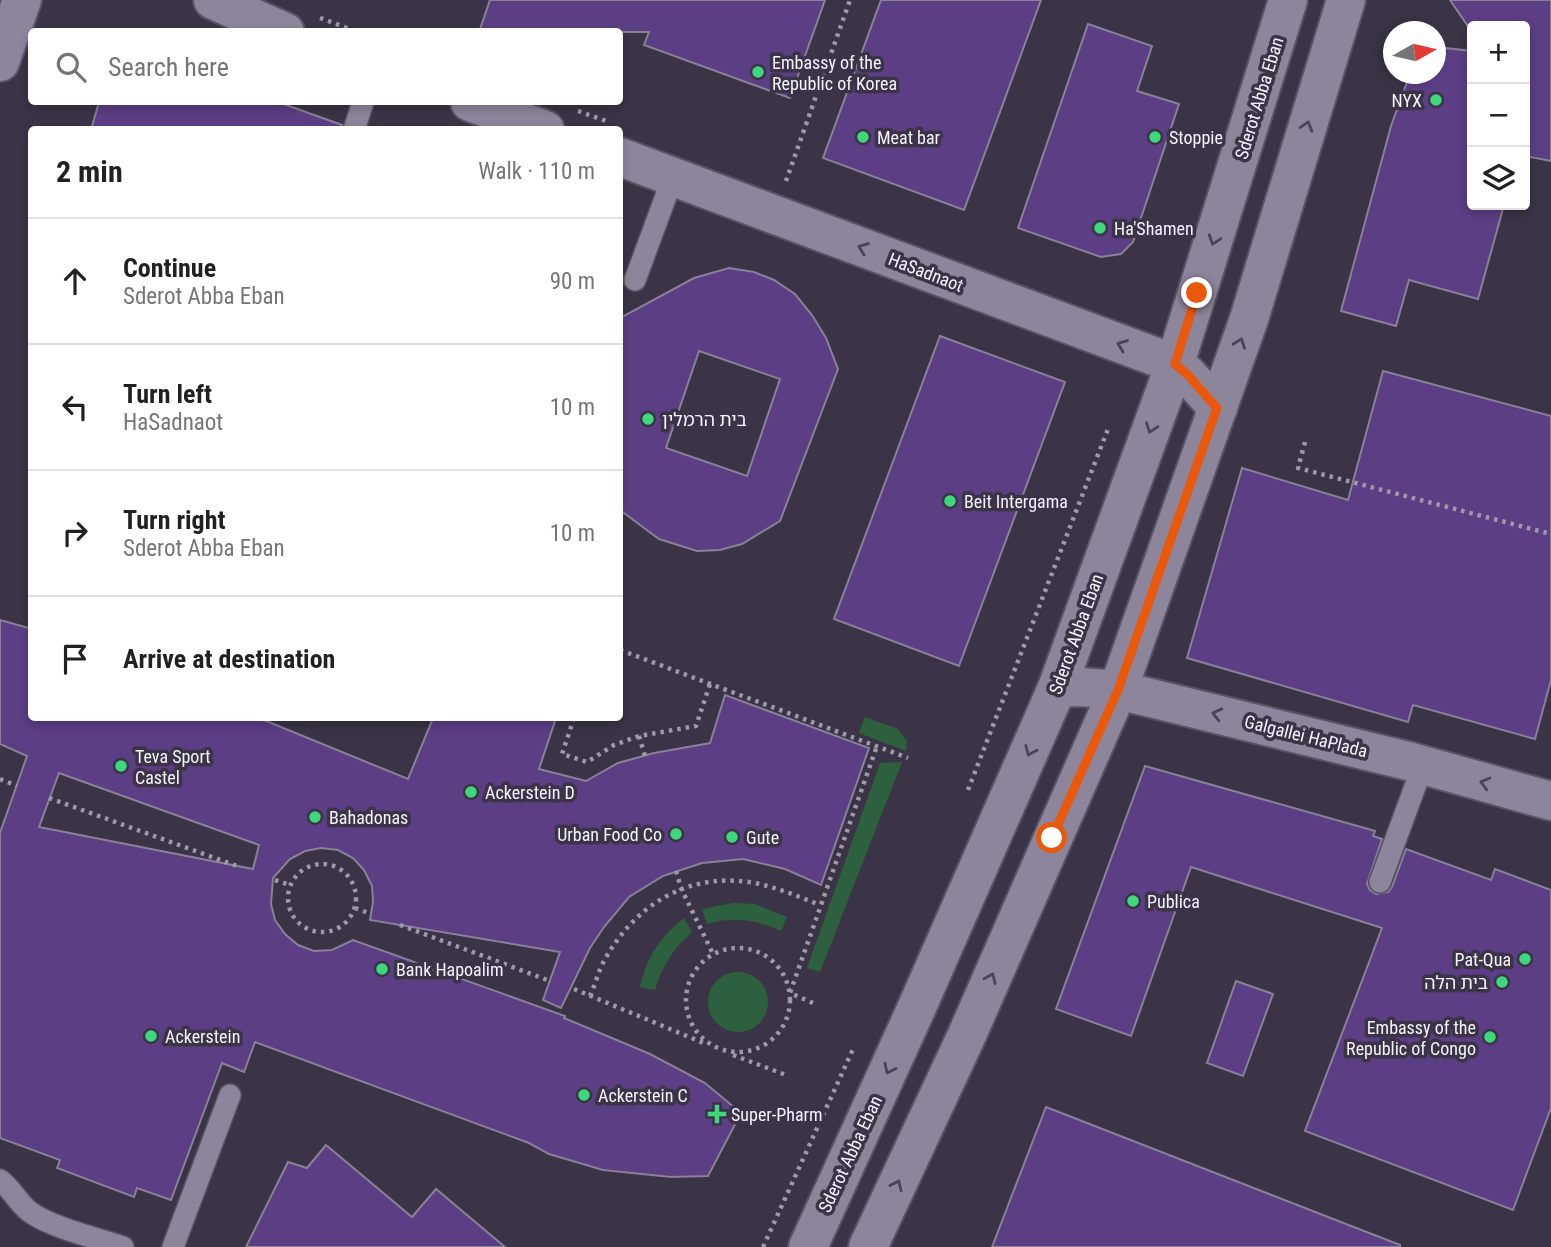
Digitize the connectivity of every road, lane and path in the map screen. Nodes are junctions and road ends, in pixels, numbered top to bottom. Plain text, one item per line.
1 (22, 0) edge
2 (213, 0) edge
3 (850, 0) edge
4 (1288, 0) edge
5 (1346, 0) edge
6 (276, 28) edge
7 (0, 62) edge
8 (362, 105) edge
9 (477, 105) edge
10 (355, 126) edge
11 (523, 126) edge
12 (623, 158) edge
13 (673, 177) junction
14 (784, 185) dead end
15 (635, 280) dead end
16 (1175, 364) junction
17 (1217, 408) junction
18 (1113, 417) dead end
19 (1305, 442) dead end
20 (1551, 534) edge
21 (623, 651) edge
22 (710, 684) junction
23 (1057, 688) junction
24 (1118, 690) junction
25 (573, 721) edge
26 (639, 736) junction
27 (877, 746) junction
28 (645, 756) dead end
29 (908, 758) dead end
30 (1423, 765) junction
31 (0, 779) edge
32 (17, 786) dead end
33 (967, 794) dead end
34 (49, 798) dead end
35 (1551, 801) edge
36 (237, 866) dead end
37 (676, 871) dead end
38 (275, 880) dead end
39 (1380, 882) dead end
40 (290, 885) junction
41 (681, 888) junction
42 (821, 905) junction
43 (355, 908) junction
44 (371, 914) dead end
45 (400, 925) dead end
46 (713, 954) junction
47 (550, 981) dead end
48 (574, 989) dead end
49 (790, 993) junction
50 (590, 996) junction
51 (813, 1003) dead end
52 (855, 1046) dead end
53 (717, 1049) junction
54 (786, 1075) dead end
55 (230, 1095) dead end
56 (0, 1180) edge
57 (123, 1247) edge
58 (173, 1247) edge
59 (763, 1247) edge
60 (808, 1247) edge
61 (868, 1247) edge

1 - 7 main road
2 - 6 main road
3 - 14 path
4 -> 16 main road, Sderot Abba Eban
17 -> 5 main road
8 - 10 lane
9 - 11 main road
12 - 13 main road, HaSadnaot
13 - 15 lane
16 -> 13 main road, HaSadnaot
16 - 17 main road, HaSadnaot
16 -> 23 main road, Sderot Abba Eban
17 - 24 main road
18 - 33 path
19 - 20 path
21 - 22 path
22 - 26 path
22 - 27 path
23 - 24 main road, Galgallei HaPlada
23 -> 60 main road, Sderot Abba Eban
30 -> 24 main road, Galgallei HaPlada
61 -> 24 main road
25 - 26 path
26 - 28 path
27 - 29 path
27 - 42 path
35 -> 30 main road, Galgallei HaPlada
30 - 39 lane
31 - 32 path
34 - 36 path
37 - 41 path
38 - 40 path
40 - 43 path
40 - 43 path
41 - 42 path
41 - 46 path
41 - 50 path
42 - 49 path
43 - 44 path
45 - 47 path
46 - 49 path
46 - 53 path
48 - 50 path
49 - 51 path
49 - 53 path
50 - 53 path
52 - 59 path
53 - 54 path
55 - 58 lane
56 - 57 lane

